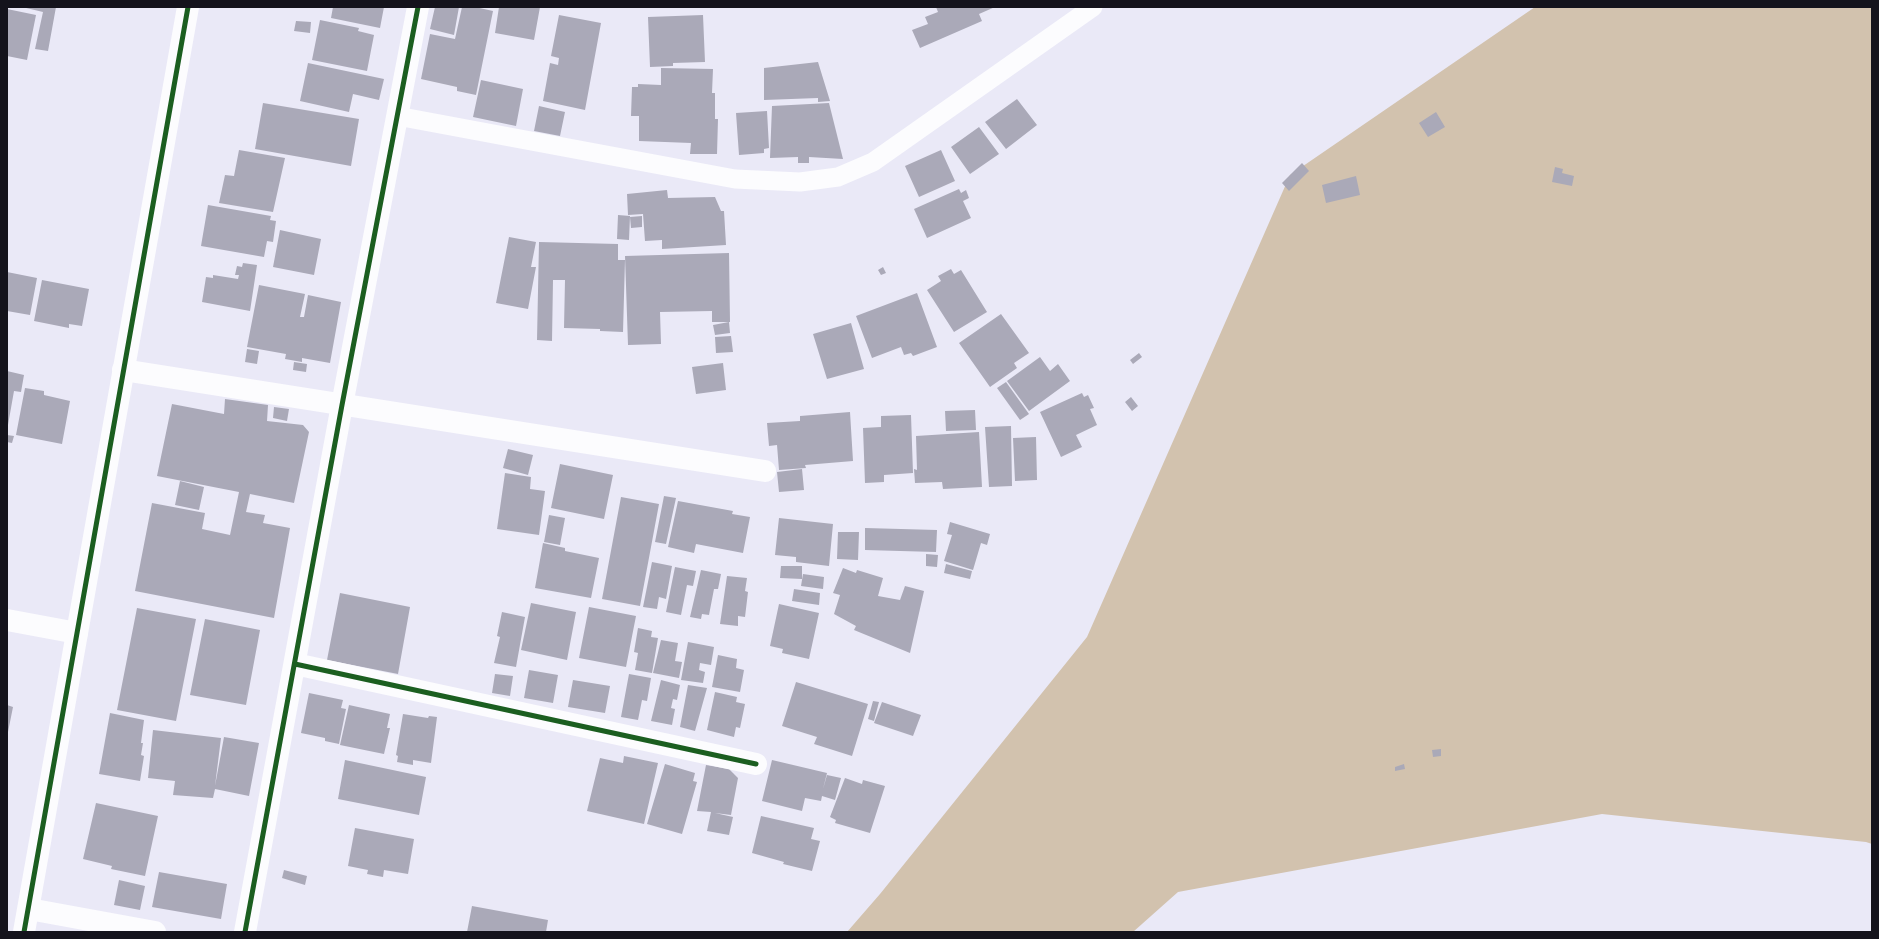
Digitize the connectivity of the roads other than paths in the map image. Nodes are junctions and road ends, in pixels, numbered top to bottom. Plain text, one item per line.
1 (188, 7) edge
2 (418, 7) edge
3 (1093, 7) edge
4 (397, 116) junction
5 (123, 370) junction
6 (342, 405) junction
7 (765, 472) dead end
8 (7, 620) edge
9 (77, 633) junction
10 (295, 664) junction
11 (756, 764) dead end
12 (29, 909) junction
13 (24, 932) edge
14 (155, 932) edge
15 (246, 932) edge

1 - 5 street
2 - 4 street
3 - 4 lane
4 - 6 street
5 - 6 street
5 - 9 street
6 - 7 street
6 - 10 street
8 - 9 street
9 - 12 street
10 - 11 street
10 - 15 street
12 - 13 street
12 - 14 street

